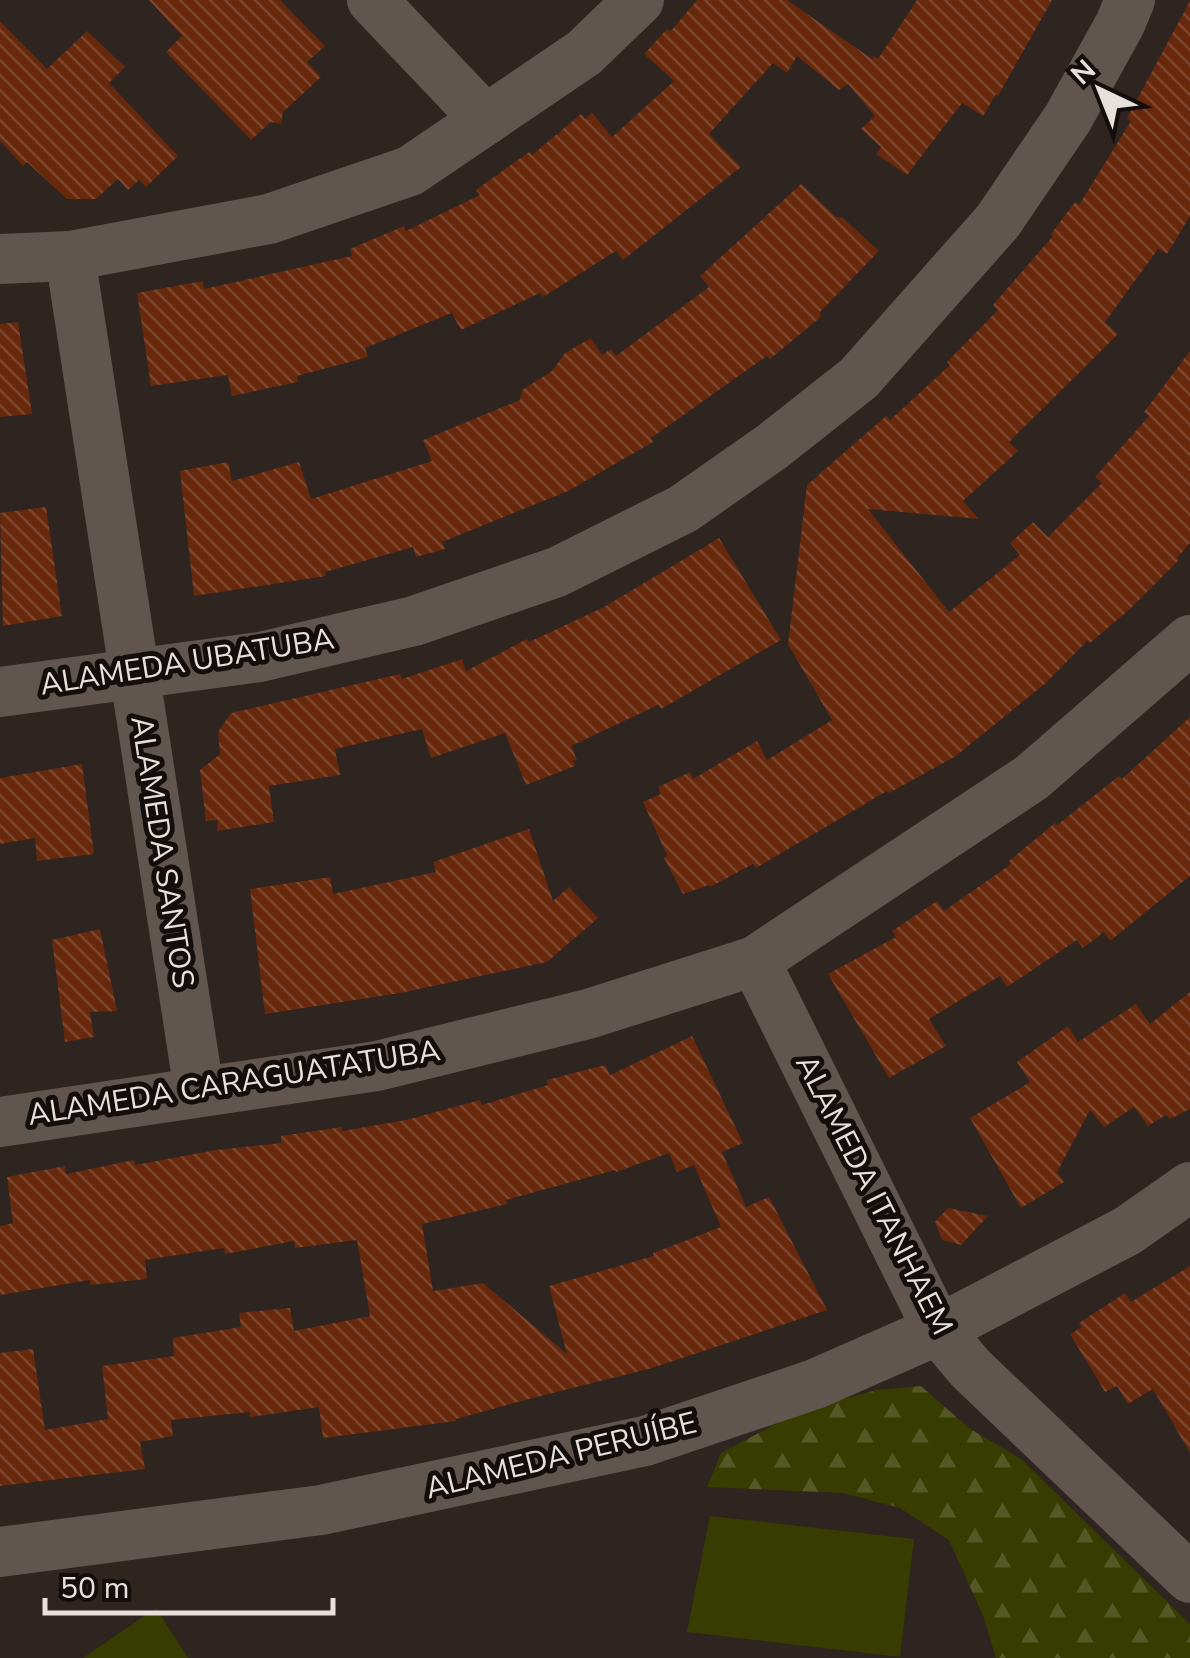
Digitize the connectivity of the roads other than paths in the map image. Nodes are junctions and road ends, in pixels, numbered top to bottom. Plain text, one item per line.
1 (372, 0) edge
2 (639, 0) edge
3 (1130, 0) edge
4 (486, 120) junction
5 (23, 251) edge
6 (1190, 640) edge
7 (135, 674) junction
8 (0, 692) edge
9 (755, 960) junction
10 (199, 1091) junction
11 (0, 1122) edge
12 (1190, 1186) edge
13 (938, 1330) junction
14 (0, 1552) edge
15 (1190, 1578) edge

1 - 4 street
2 - 4 street
3 - 7 street, ALAMEDA UBATUBA
4 - 5 street
5 - 7 street, ALAMEDA SANTOS
6 - 9 street, ALAMEDA CARAGUATATUBA
7 - 8 street, ALAMEDA UBATUBA
7 - 10 street, ALAMEDA SANTOS
9 - 10 street, ALAMEDA CARAGUATATUBA
9 - 13 street, ALAMEDA ITANHAEM
10 - 11 street, ALAMEDA CARAGUATATUBA
12 - 13 street, ALAMEDA PERUÍBE
13 - 14 street, ALAMEDA PERUÍBE
13 - 15 street, ALAMEDA ITANHAEM

